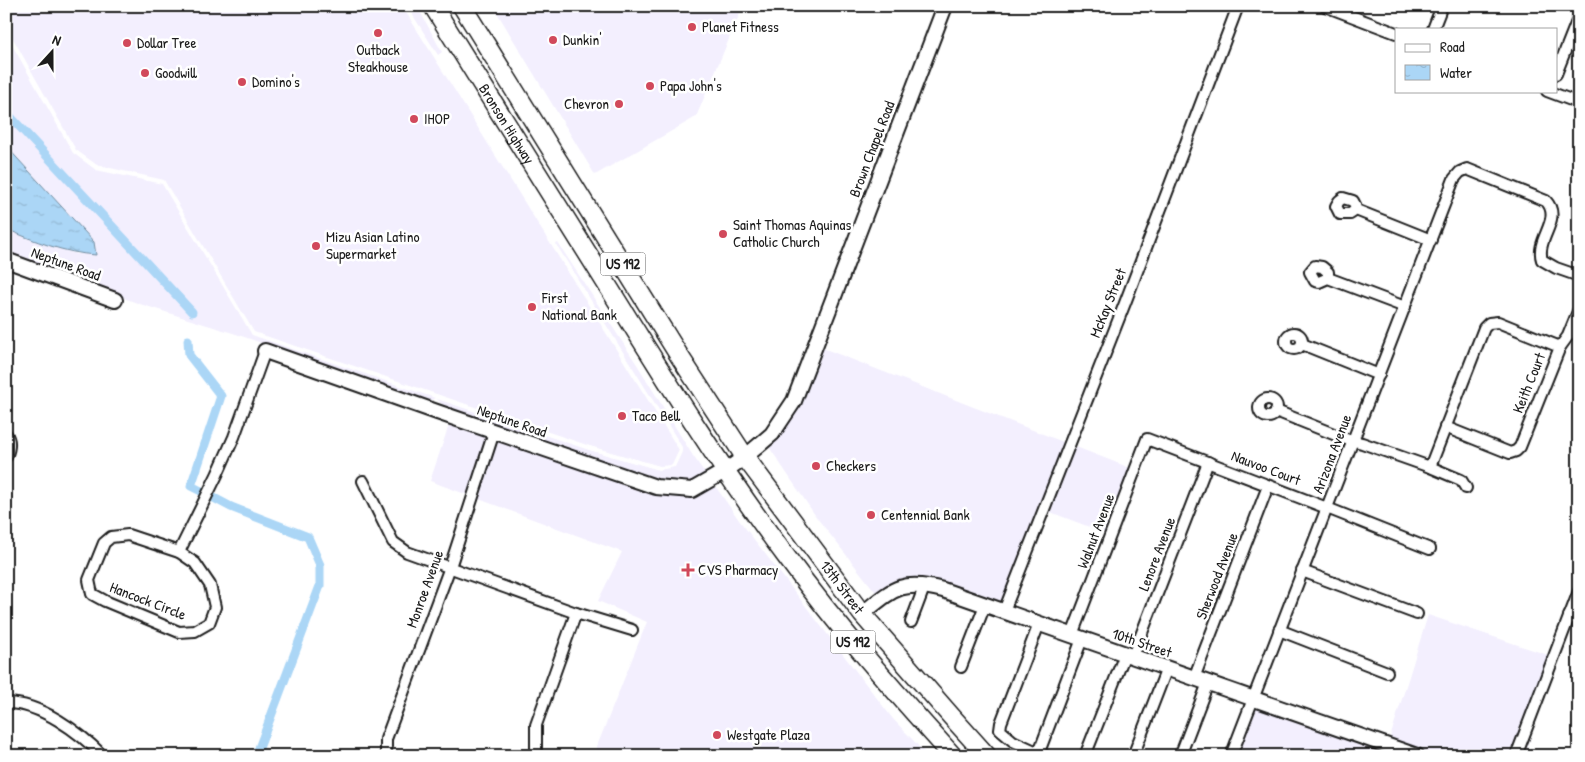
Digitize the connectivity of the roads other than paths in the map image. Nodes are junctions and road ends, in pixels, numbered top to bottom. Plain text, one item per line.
1 (433, 6) edge
2 (945, 6) edge
3 (1238, 6) edge
4 (1325, 6) edge
5 (1442, 6) edge
6 (462, 7) edge
7 (1579, 16) edge
8 (1433, 28) edge
9 (1395, 33) edge
10 (1558, 69) edge
11 (485, 89) junction
12 (1549, 92) edge
13 (1579, 104) edge
14 (531, 116) junction
15 (509, 128) junction
16 (576, 189) junction
17 (1356, 210) dead end
18 (1431, 240) junction
19 (6, 260) edge
20 (1579, 276) edge
21 (1328, 278) dead end
22 (115, 300) dead end
23 (1405, 307) junction
24 (1579, 309) edge
25 (1302, 344) dead end
26 (1560, 347) junction
27 (265, 351) joint
28 (1380, 375) junction
29 (1276, 412) dead end
30 (1445, 427) junction
31 (494, 432) junction
32 (6, 434) edge
33 (1147, 438) joint
34 (1354, 441) junction
35 (6, 457) edge
36 (744, 457) junction
37 (1208, 462) junction
38 (1430, 467) junction
39 (725, 471) junction
40 (363, 481) dead end
41 (1268, 486) junction
42 (1466, 488) dead end
43 (1328, 508) junction
44 (1430, 549) dead end
45 (179, 552) junction
46 (450, 566) junction
47 (1302, 572) junction
48 (925, 585) junction
49 (1579, 591) edge
50 (985, 605) junction
51 (1004, 611) junction
52 (576, 613) junction
53 (862, 614) junction
54 (1417, 614) dead end
55 (1574, 618) edge
56 (911, 622) dead end
57 (1040, 624) junction
58 (632, 630) dead end
59 (1279, 630) junction
60 (1077, 637) junction
61 (1129, 655) junction
62 (961, 667) dead end
63 (1167, 668) junction
64 (1387, 672) dead end
65 (1194, 678) junction
66 (1208, 683) junction
67 (1252, 698) junction
68 (6, 703) edge
69 (1043, 754) edge
70 (103, 756) edge
71 (388, 756) edge
72 (536, 756) edge
73 (953, 756) edge
74 (987, 756) edge
75 (1085, 756) edge
76 (1133, 756) edge
77 (1180, 756) edge
78 (1231, 756) edge
79 (1417, 756) edge
80 (1516, 756) edge

1 - 11 highway, Bronson Highway / US 192
2 - 36 street, Brown Chapel Road
3 - 51 street, McKay Street
4 - 9 street
5 - 8 street
6 - 14 highway, Bronson Highway / US 192
7 - 10 street
11 - 14 highway
11 - 15 highway, Bronson Highway / US 192
12 - 13 street
14 - 16 highway, US 192
15 - 16 highway
15 - 39 highway, Bronson Highway / US 192
16 - 36 highway, US 192
17 - 18 street
18 - 20 street, Arizona Avenue
18 - 23 street, Arizona Avenue
19 - 22 street, Neptune Road
21 - 23 street
23 - 28 street, Arizona Avenue
24 - 26 street
25 - 28 street
26 - 30 street, Keith Court
26 - 30 street, Keith Court
27 - 31 street, Neptune Road
27 - 45 street
28 - 34 street, Arizona Avenue
29 - 34 street
30 - 38 street
31 - 39 street, Neptune Road
31 - 46 street, Monroe Avenue
32 - 35 street
33 - 37 street, Nauvoo Court
33 - 60 street, Walnut Avenue
34 - 38 street
34 - 43 street, Arizona Avenue
36 - 39 street, Neptune Road
36 - 53 highway, 13th Street / US 192
37 - 41 street, Nauvoo Court
37 - 61 street, Lenore Avenue
38 - 42 street
39 - 73 highway, 13th Street / US 192
40 - 46 street
41 - 43 street, Nauvoo Court
41 - 65 street, Sherwood Avenue
43 - 44 street, Nauvoo Court
43 - 47 street, Arizona Avenue
45 - 45 street, Hancock Circle
46 - 52 street
46 - 71 street, Monroe Avenue
47 - 54 street
47 - 59 street, Arizona Avenue
48 - 50 street, 10th Street
48 - 53 street, 10th Street
48 - 56 street
49 - 55 street
50 - 51 street, 10th Street
50 - 62 street
51 - 57 street, 10th Street
52 - 58 street
52 - 72 street
53 - 74 highway, 13th Street / US 192
55 - 80 street
57 - 60 street, 10th Street
57 - 69 street
59 - 64 street
59 - 67 street, Arizona Avenue
60 - 61 street, 10th Street
60 - 69 street, Walnut Avenue
61 - 63 street, 10th Street
61 - 75 street, Lenore Avenue
63 - 65 street, 10th Street
63 - 76 street
65 - 66 street, 10th Street
66 - 67 street, 10th Street
66 - 77 street
67 - 78 street, Arizona Avenue
67 - 79 street, 10th Street
68 - 70 street

